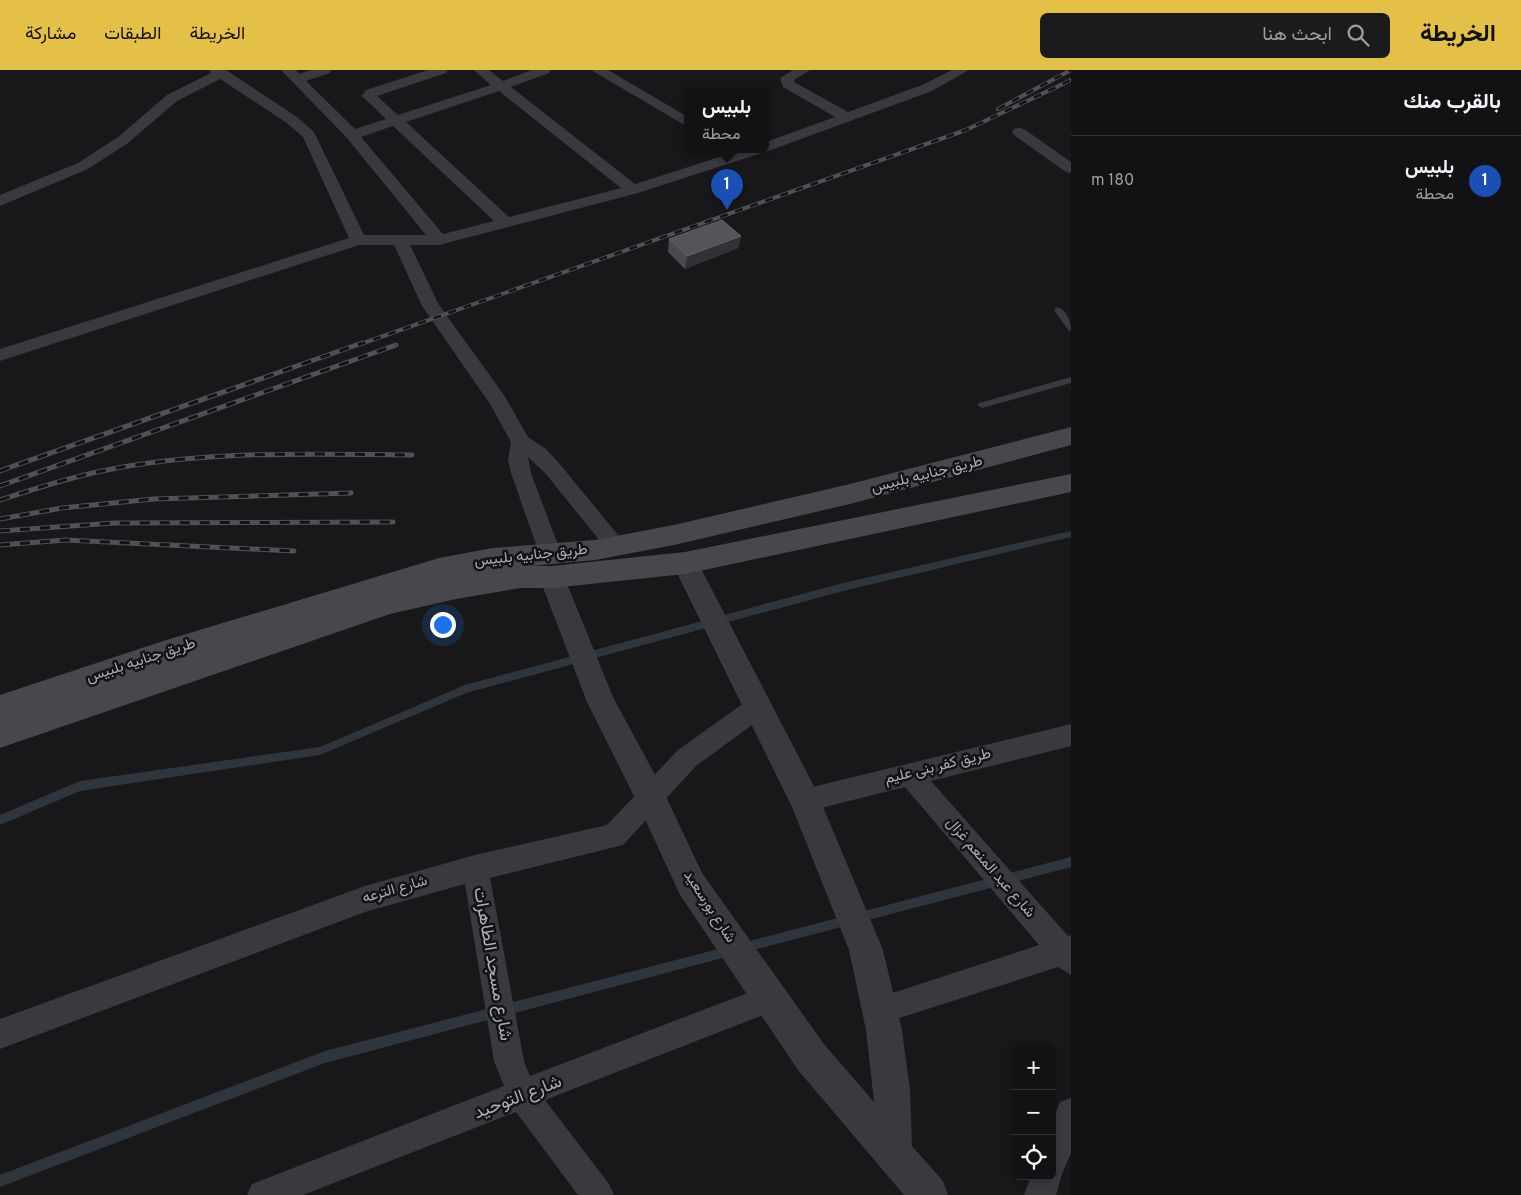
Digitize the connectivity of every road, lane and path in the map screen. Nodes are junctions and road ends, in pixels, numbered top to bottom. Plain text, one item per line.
1 (325, 70) edge
2 (440, 70) edge
3 (481, 70) edge
4 (544, 70) edge
5 (598, 70) edge
6 (803, 70) edge
7 (962, 70) edge
8 (219, 71) edge
9 (292, 74) edge
10 (502, 86) junction
11 (848, 118) junction
12 (395, 121) junction
13 (684, 121) edge
14 (1019, 132) dead end
15 (352, 135) junction
16 (769, 145) edge
17 (732, 153) edge
18 (1071, 170) edge
19 (633, 190) junction
20 (0, 201) edge
21 (506, 223) junction
22 (358, 240) junction
23 (400, 240) junction
24 (439, 240) junction
25 (1058, 310) dead end
26 (1071, 328) edge
27 (0, 355) edge
28 (1071, 380) edge
29 (982, 405) dead end
30 (1071, 436) edge
31 (521, 442) junction
32 (1071, 483) edge
33 (616, 546) junction
34 (551, 565) junction
35 (690, 573) junction
36 (758, 706) junction
37 (0, 708) edge
38 (0, 734) edge
39 (1071, 734) edge
40 (909, 774) junction
41 (650, 796) junction
42 (805, 800) junction
43 (475, 868) junction
44 (1069, 957) edge
45 (768, 994) junction
46 (880, 1010) junction
47 (0, 1034) edge
48 (523, 1096) junction
49 (1071, 1113) edge
50 (893, 1152) junction
51 (1056, 1152) edge
52 (1046, 1180) edge
53 (263, 1195) edge
54 (598, 1195) edge
55 (929, 1195) edge
56 (1040, 1195) edge

1 - 9 street
2 - 12 street
3 - 10 street
4 - 10 street
5 - 13 street
6 - 11 street
7 - 11 street
8 - 20 street
8 - 22 street
9 - 15 street
10 - 12 street
10 - 19 street
11 - 16 street
12 - 15 street
12 - 21 street
14 - 18 street
15 - 24 street
17 - 19 street
19 - 21 street
21 - 24 street
22 - 23 street
22 - 27 street
23 - 24 street
23 - 31 street
25 - 26 lane
28 - 29 lane
30 - 33 main road, طريق جنابيه بلبيس
31 - 33 street
31 - 34 street
32 - 35 main road, طريق جنابيه بلبيس
33 - 34 main road, طريق جنابيه بلبيس
34 - 35 main road, طريق جنابيه بلبيس
34 - 37 main road, طريق جنابيه بلبيس
34 - 38 main road, طريق جنابيه بلبيس
34 - 41 street, شارع بورسعيد
35 - 36 street
36 - 41 street, شارع الترعه
36 - 42 street
39 - 40 street, طريق كفر بنى عليم
40 - 42 street, طريق كفر بنى عليم
40 - 44 street, شارع عبد المنعم غزال
41 - 43 street, شارع الترعه
41 - 45 street, شارع بورسعيد
42 - 46 street
43 - 47 street, شارع الترعه
43 - 48 street, شارع مسجد الطاهرات
44 - 46 street
45 - 48 street, شارع التوحيد
45 - 50 street, شارع بورسعيد
46 - 50 street
48 - 53 street, شارع التوحيد
48 - 54 street
49 - 51 street
50 - 55 street, شارع بورسعيد
52 - 56 street

